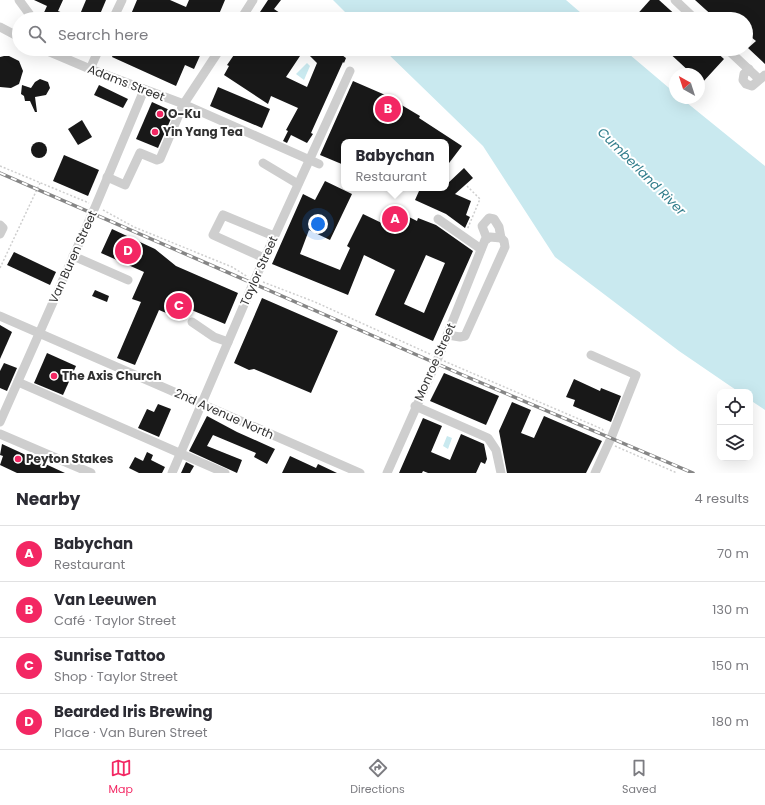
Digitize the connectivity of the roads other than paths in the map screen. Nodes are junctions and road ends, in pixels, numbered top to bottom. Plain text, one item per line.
1 (19, 0) edge
2 (122, 0) edge
3 (253, 0) edge
4 (675, 0) edge
5 (28, 12) edge
6 (116, 12) edge
7 (245, 12) edge
8 (688, 12) edge
9 (0, 27) edge
10 (12, 33) edge
11 (59, 56) edge
12 (96, 56) edge
13 (215, 56) edge
14 (735, 56) edge
15 (90, 69) junction
16 (749, 69) junction
17 (350, 71) dead end
18 (762, 77) edge
19 (144, 90) junction
20 (183, 105) junction
21 (308, 160) junction
22 (263, 163) dead end
23 (319, 164) dead end
24 (107, 177) junction
25 (298, 184) junction
26 (438, 218) dead end
27 (0, 225) edge
28 (0, 234) edge
29 (274, 236) junction
30 (501, 238) junction
31 (487, 239) junction
32 (481, 249) junction
33 (74, 256) junction
34 (264, 258) junction
35 (128, 280) dead end
36 (0, 316) edge
37 (192, 322) dead end
38 (40, 334) junction
39 (448, 334) junction
40 (228, 342) junction
41 (591, 355) dead end
42 (18, 382) junction
43 (202, 404) junction
44 (416, 406) junction
45 (0, 422) edge
46 (0, 434) edge
47 (180, 454) junction
48 (91, 473) edge
49 (172, 473) edge
50 (225, 473) edge
51 (360, 473) edge
52 (387, 473) edge
53 (501, 473) edge
54 (595, 473) edge

1 - 5 street
2 - 6 street
3 - 7 street
4 - 8 street
9 - 10 street
11 - 15 street, Adams Street
12 - 15 street
13 - 20 street
14 - 16 street
15 - 19 street, Adams Street
16 - 18 street
16 - 18 street
17 - 21 street, Taylor Street
19 - 20 street, Adams Street
19 - 24 street, Van Buren Street
20 - 21 street, Adams Street
20 - 24 street
21 - 23 street, Adams Street
21 - 25 street, Taylor Street
22 - 25 street
24 - 33 street, Van Buren Street
25 - 29 street, Taylor Street
26 - 32 street
27 - 28 street
29 - 34 street, Taylor Street
29 - 34 street
30 - 31 street
30 - 31 street
30 - 39 street
31 - 32 street, Monroe Street
32 - 39 street, Monroe Street
33 - 35 street
33 - 38 street, Van Buren Street
34 - 40 street, Taylor Street
36 - 38 street, 2nd Avenue North
37 - 40 street
38 - 42 street, Van Buren Street
38 - 43 street, 2nd Avenue North
39 - 44 street, Monroe Street
40 - 43 street, Taylor Street
41 - 54 street
42 - 45 street, Van Buren Street
42 - 47 street
43 - 47 street, Taylor Street
43 - 51 street, 2nd Avenue North
44 - 52 street, Monroe Street
44 - 53 street
46 - 48 street
47 - 49 street, Taylor Street
47 - 50 street

